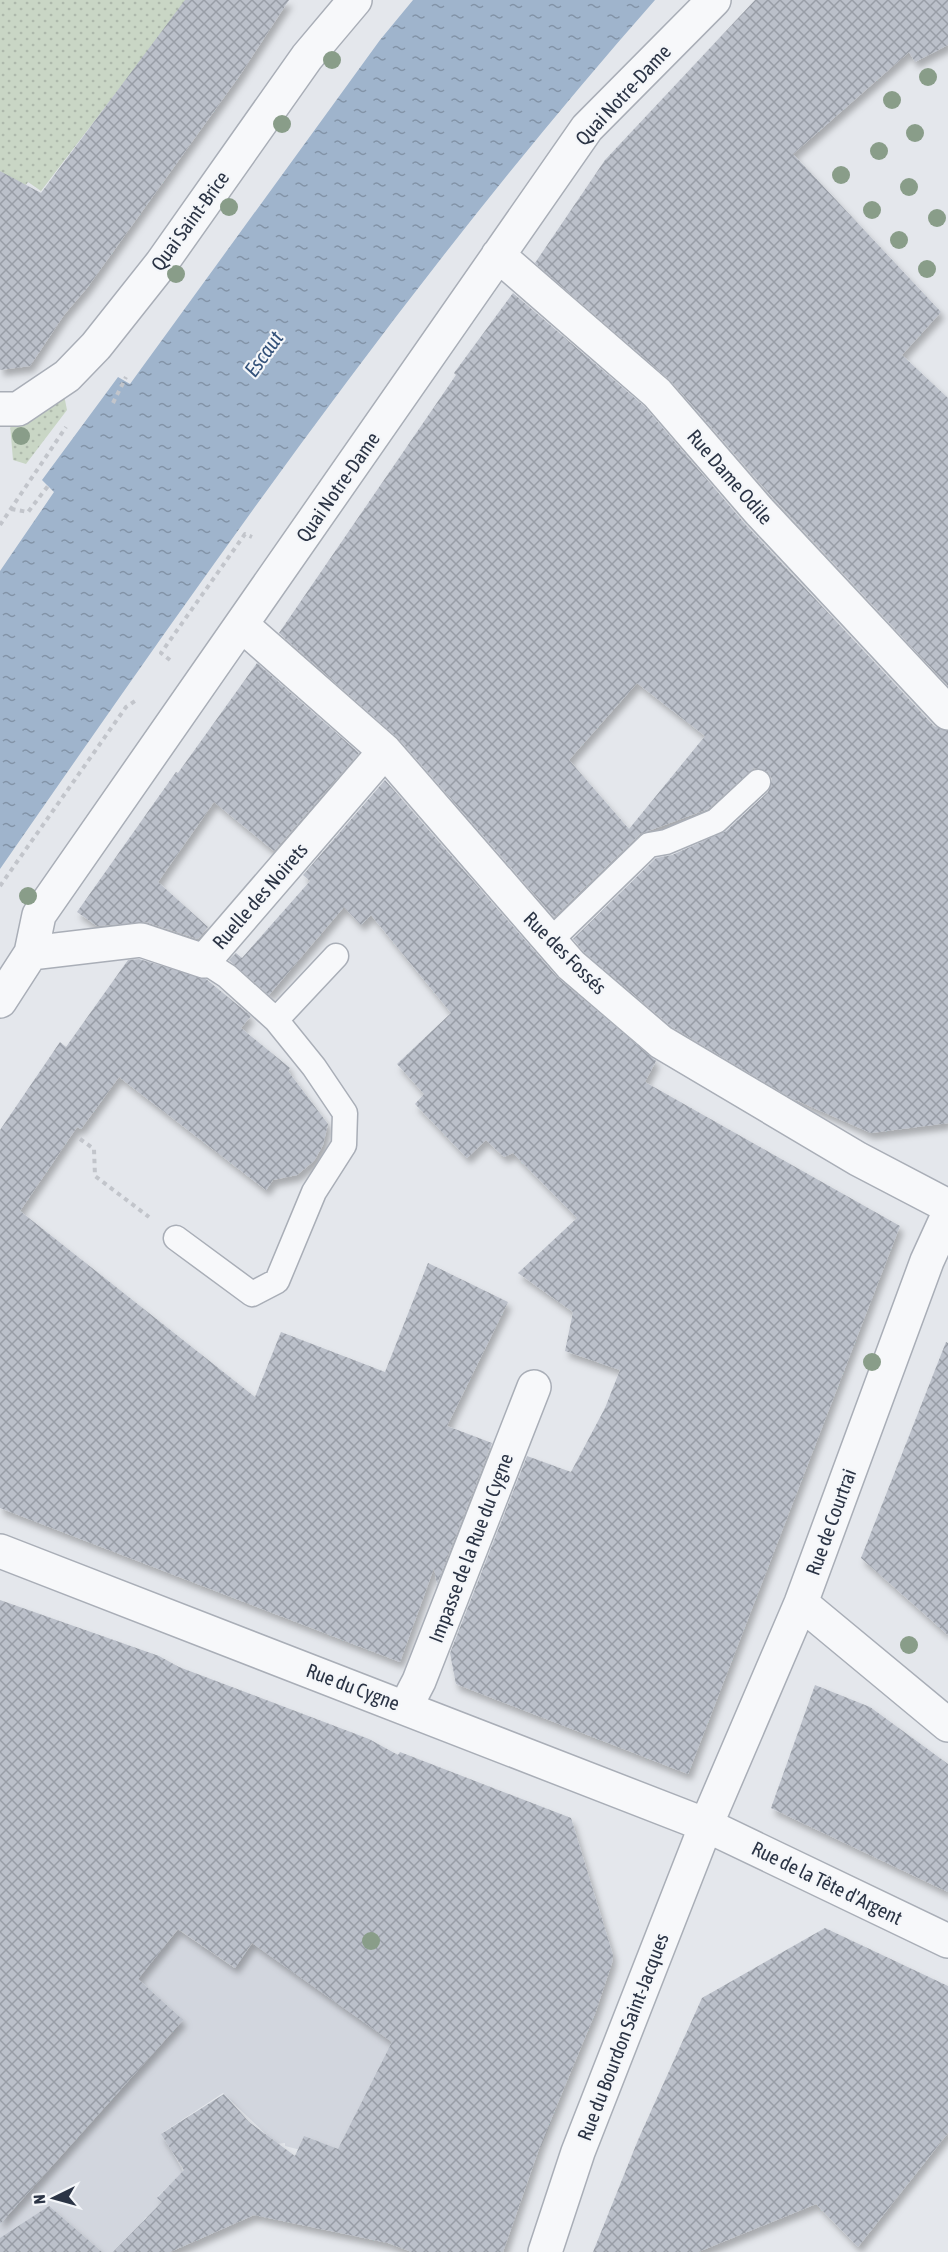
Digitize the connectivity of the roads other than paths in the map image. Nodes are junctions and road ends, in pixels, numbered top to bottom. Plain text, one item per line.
1 (355, 0) edge
2 (714, 0) edge
3 (498, 255) junction
4 (0, 409) edge
5 (243, 626) junction
6 (946, 706) edge
7 (385, 751) junction
8 (758, 782) dead end
9 (550, 941) junction
10 (31, 953) junction
11 (336, 956) dead end
12 (204, 961) junction
13 (0, 1001) edge
14 (276, 1020) junction
15 (948, 1206) edge
16 (948, 1215) edge
17 (176, 1238) road end
18 (534, 1387) dead end
19 (0, 1551) edge
20 (801, 1603) junction
21 (405, 1708) junction
22 (948, 1725) edge
23 (706, 1825) junction
24 (948, 1941) edge
25 (545, 2252) edge

1 - 4 street, Quai Saint-Brice
2 - 3 street, Quai Notre-Dame
3 - 5 street, Quai Notre-Dame
3 - 6 street, Rue Dame Odile
5 - 7 street, Rue des Fossés
5 - 10 street, Quai Notre-Dame
7 - 9 street, Rue des Fossés
7 - 12 street, Ruelle des Noirets
8 - 9 lane
9 - 15 street, Rue des Fossés
10 - 12 street, Ruelle des Noirets
10 - 13 street, Quai Notre-Dame
11 - 14 lane
12 - 14 lane
14 - 17 lane
16 - 20 street, Rue de Courtrai
18 - 21 street, Impasse de la Rue du Cygne
19 - 21 street, Rue du Cygne
20 - 22 street
20 - 23 street, Rue de Courtrai
21 - 23 street, Rue du Cygne
23 - 24 street, Rue de la Tête d'Argent
23 - 25 street, Rue du Bourdon Saint-Jacques

